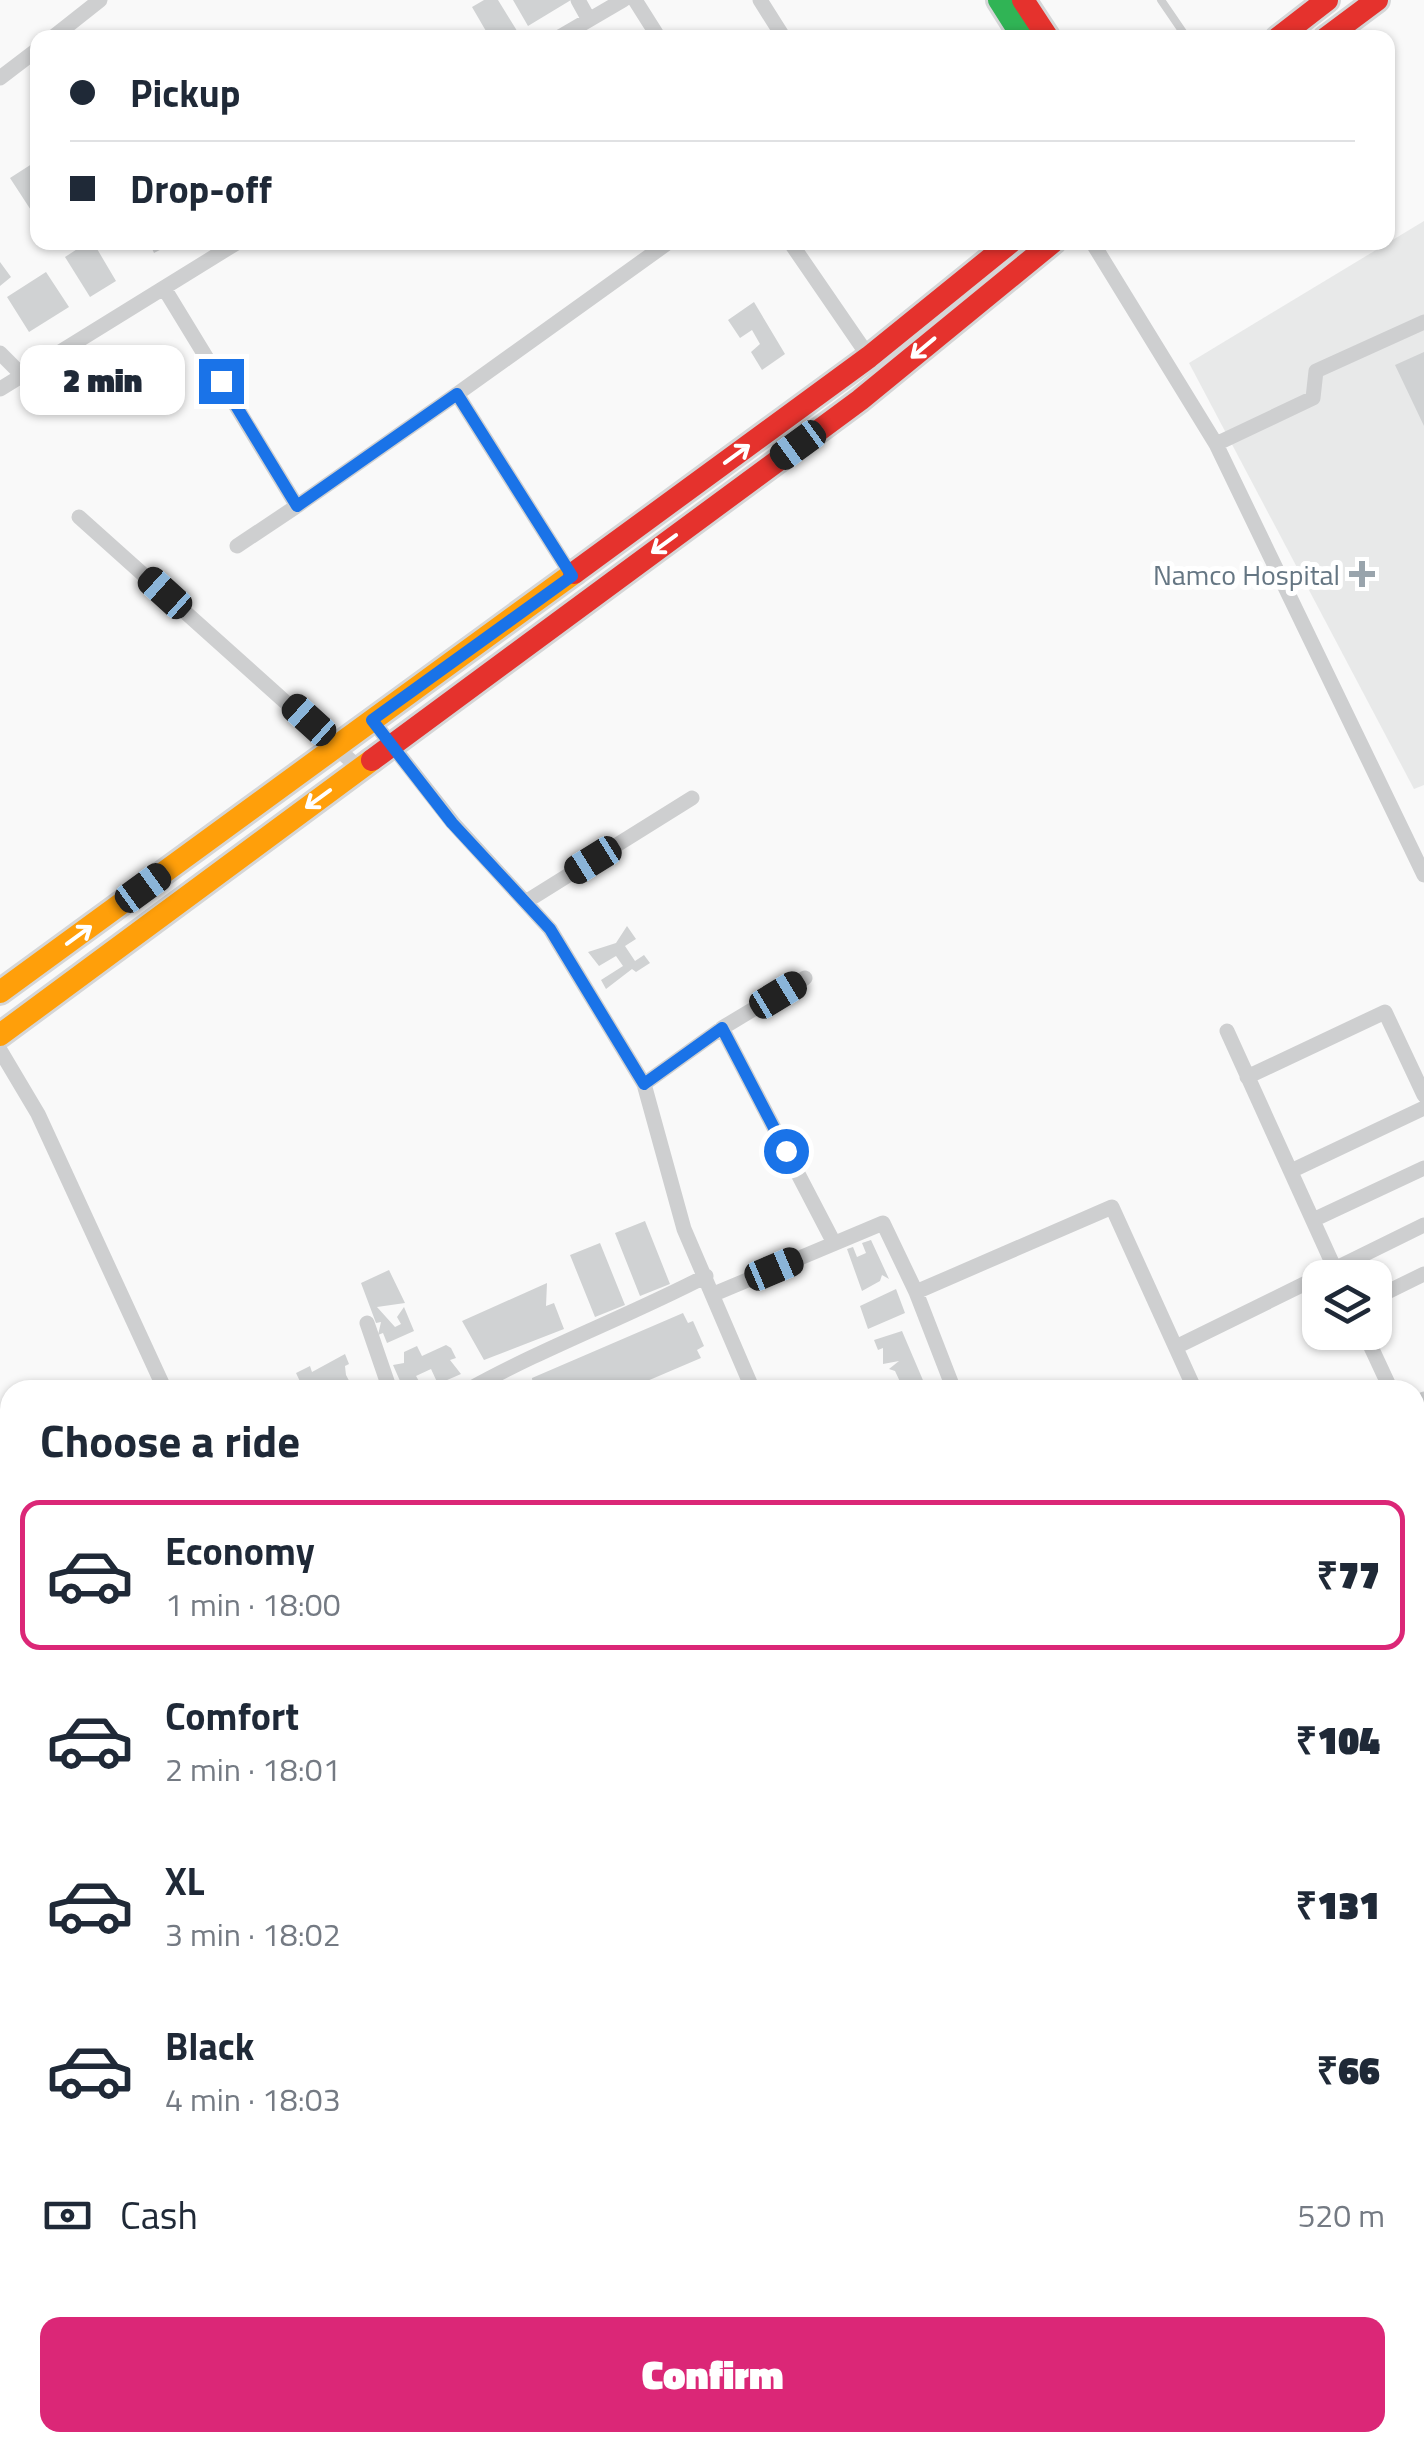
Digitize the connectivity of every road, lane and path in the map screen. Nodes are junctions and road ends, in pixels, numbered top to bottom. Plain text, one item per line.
1 (100, 0) edge
2 (578, 0) edge
3 (623, 0) edge
4 (636, 0) edge
5 (760, 0) edge
6 (999, 0) edge
7 (1024, 0) edge
8 (1161, 0) edge
9 (1327, 0) edge
10 (1377, 0) edge
11 (588, 18) junction
12 (62, 30) edge
13 (570, 30) edge
14 (654, 30) edge
15 (779, 30) edge
16 (1018, 30) edge
17 (1043, 30) edge
18 (1182, 30) edge
19 (1288, 30) edge
20 (1337, 30) edge
21 (30, 54) edge
22 (0, 78) edge
23 (225, 250) edge
24 (658, 250) edge
25 (795, 250) edge
26 (1001, 250) edge
27 (1043, 250) edge
28 (1097, 250) edge
29 (164, 288) junction
30 (948, 294) junction
31 (963, 314) junction
32 (1424, 322) edge
33 (0, 354) edge
34 (869, 357) junction
35 (22, 375) junction
36 (0, 389) edge
37 (457, 394) junction
38 (1216, 444) junction
39 (297, 506) junction
40 (78, 517) dead end
41 (237, 546) dead end
42 (572, 576) junction
43 (372, 720) junction
44 (394, 744) junction
45 (338, 746) junction
46 (360, 768) junction
47 (692, 798) dead end
48 (230, 824) junction
49 (249, 850) junction
50 (1423, 872) edge
51 (527, 901) junction
52 (114, 909) junction
53 (134, 936) junction
54 (805, 978) dead end
55 (4, 981) edge
56 (30, 1012) junction
57 (722, 1028) junction
58 (1226, 1031) dead end
59 (0, 1034) edge
60 (0, 1050) edge
61 (1247, 1076) junction
62 (644, 1084) junction
63 (1424, 1095) edge
64 (1424, 1108) edge
65 (1424, 1168) edge
66 (1290, 1171) junction
67 (1313, 1220) junction
68 (1424, 1225) edge
69 (834, 1244) junction
70 (1331, 1260) edge
71 (1361, 1260) edge
72 (1424, 1274) edge
73 (706, 1276) junction
74 (1302, 1289) edge
75 (1392, 1290) edge
76 (916, 1292) junction
77 (714, 1294) junction
78 (367, 1323) dead end
79 (1176, 1347) junction
80 (1372, 1350) edge
81 (161, 1380) edge
82 (387, 1380) edge
83 (486, 1380) edge
84 (750, 1380) edge
85 (950, 1380) edge
86 (1191, 1380) edge
87 (1386, 1380) edge

1 - 12 street
2 - 11 street
3 - 11 street
4 - 14 street
5 - 15 street
6 - 16 main road
7 - 17 main road
8 - 18 lane
9 - 19 main road
10 - 20 main road
11 - 13 street
21 - 22 street
23 - 29 street
24 - 37 street
25 - 34 street
26 - 30 main road
27 - 31 main road
28 - 38 street
29 - 35 street
29 - 39 street
30 - 31 main road
30 - 34 main road
31 -> 44 main road
32 - 38 street
33 - 35 street
42 -> 34 main road
35 - 36 street
37 - 39 street
37 - 42 street
38 - 50 street
39 - 41 street
40 - 45 street
42 - 43 main road
43 - 44 street
43 - 45 main road
44 - 46 main road
44 - 51 street
45 - 46 street
45 - 48 main road
46 -> 49 main road
47 - 51 street
48 - 49 main road
48 - 52 main road
49 - 53 main road
51 - 62 street
52 - 53 main road
55 -> 52 main road
53 - 56 main road
54 - 57 street
55 - 56 street
56 - 59 main road
57 - 62 street
57 - 69 street
58 - 61 street
60 - 81 street
61 - 63 street
61 - 66 street
62 - 73 street
64 - 66 street
65 - 67 street
66 - 67 street
67 - 70 street
68 - 71 street
69 - 76 street
69 - 77 street
72 - 75 street
73 - 77 street
73 - 83 street
74 - 79 street
76 - 79 street
76 - 85 street
77 - 84 street
78 - 82 street
79 - 86 street
80 - 87 street

